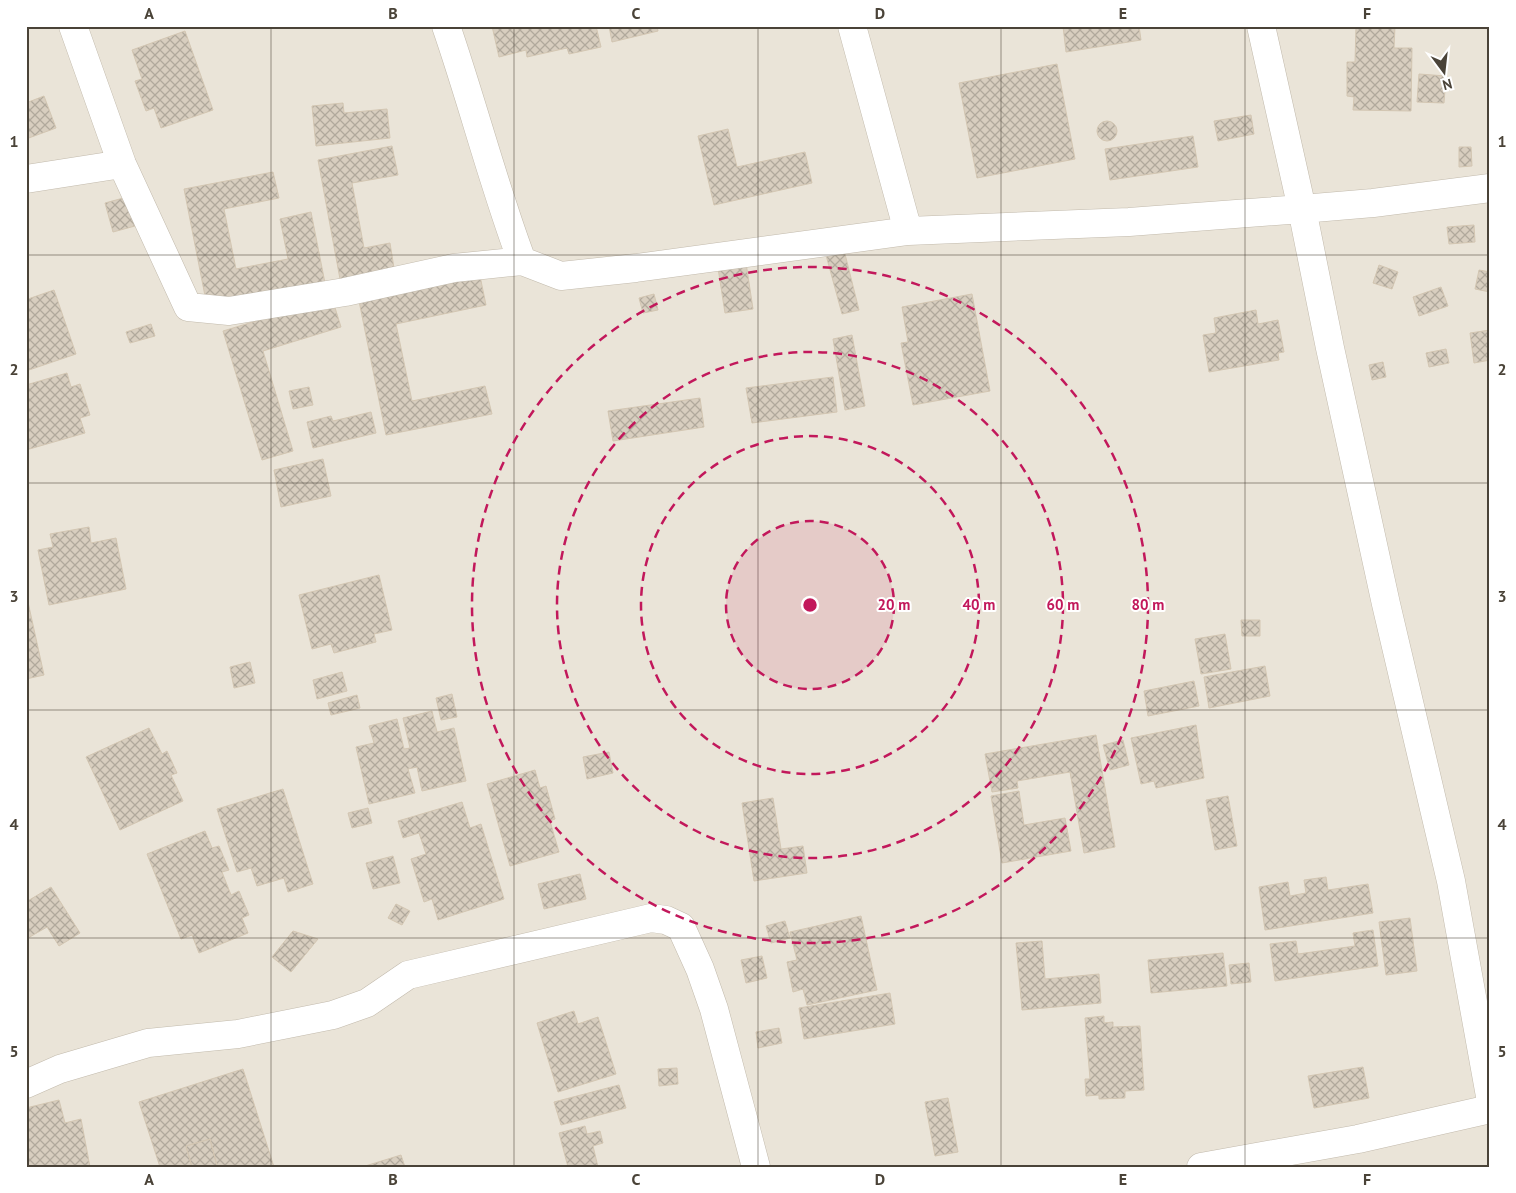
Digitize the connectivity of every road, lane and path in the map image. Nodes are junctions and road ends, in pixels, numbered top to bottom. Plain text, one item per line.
1 (73, 26) edge
2 (446, 26) edge
3 (852, 26) edge
4 (1261, 26) edge
5 (122, 164) junction
6 (26, 179) edge
7 (1490, 188) edge
8 (1302, 209) junction
9 (908, 231) junction
10 (522, 261) junction
11 (26, 1084) edge
12 (1490, 1096) edge
13 (1490, 1109) edge
14 (756, 1167) edge
15 (1201, 1167) edge

1 - 5 street
2 - 10 street
3 - 9 street
4 - 8 street
5 - 6 street
5 - 10 street
7 - 8 street
8 - 9 street
8 - 12 street
9 - 10 street
11 - 14 street
13 - 15 street

